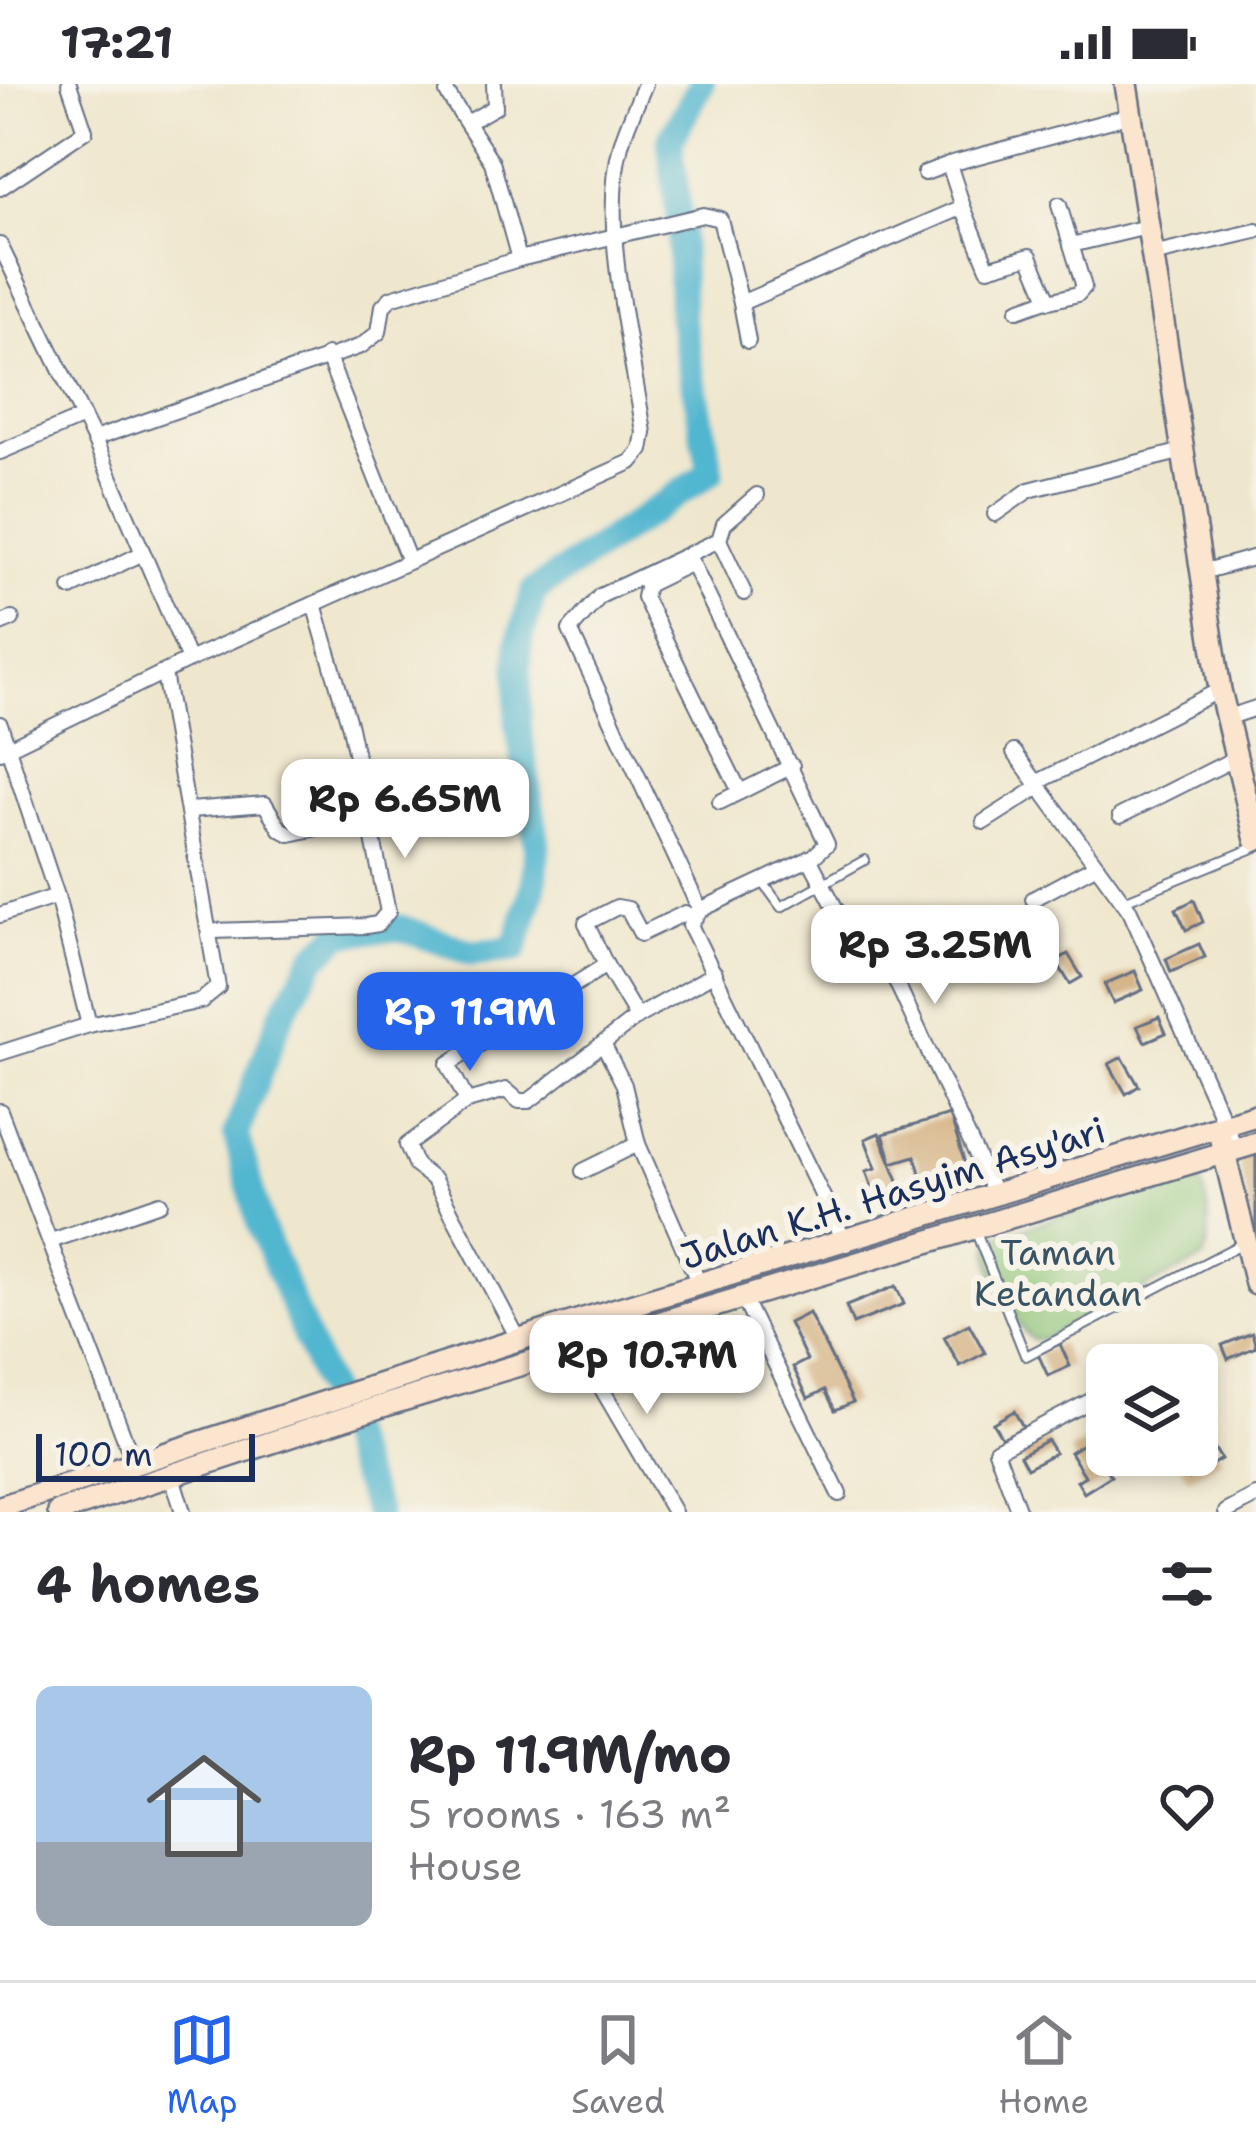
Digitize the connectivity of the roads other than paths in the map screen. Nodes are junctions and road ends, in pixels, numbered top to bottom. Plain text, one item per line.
1 (69, 84) edge
2 (494, 84) edge
3 (645, 84) edge
4 (1126, 84) edge
5 (446, 93) dead end
6 (1131, 115) junction
7 (467, 123) junction
8 (949, 164) junction
9 (925, 173) dead end
10 (0, 188) edge
11 (1059, 205) dead end
12 (963, 207) junction
13 (1147, 227) junction
14 (1256, 231) edge
15 (617, 238) junction
16 (0, 245) edge
17 (1071, 245) junction
18 (1152, 255) junction
19 (519, 260) junction
20 (1046, 300) junction
21 (741, 303) junction
22 (1018, 310) dead end
23 (748, 341) dead end
24 (326, 356) junction
25 (83, 417) junction
26 (94, 439) junction
27 (1183, 451) junction
28 (0, 452) edge
29 (757, 495) dead end
30 (995, 514) dead end
31 (719, 540) junction
32 (143, 553) junction
33 (1256, 557) edge
34 (689, 559) junction
35 (409, 561) junction
36 (1202, 572) junction
37 (71, 588) dead end
38 (744, 593) dead end
39 (314, 604) junction
40 (188, 660) junction
41 (164, 673) junction
42 (1220, 690) junction
43 (1256, 708) edge
44 (1226, 718) junction
45 (0, 724) edge
46 (5, 750) edge
47 (1014, 752) dead end
48 (1236, 758) junction
49 (792, 766) junction
50 (1037, 785) junction
51 (740, 792) junction
52 (720, 802) dead end
53 (190, 810) junction
54 (369, 816) junction
55 (1120, 816) dead end
56 (984, 822) dead end
57 (1256, 843) edge
58 (809, 859) junction
59 (865, 860) dead end
60 (1093, 867) junction
61 (762, 880) junction
62 (823, 885) junction
63 (57, 896) junction
64 (1033, 898) dead end
65 (1124, 901) junction
66 (695, 913) junction
67 (0, 915) edge
68 (212, 931) junction
69 (605, 965) junction
70 (715, 973) junction
71 (637, 1017) junction
72 (88, 1025) junction
73 (604, 1044) junction
74 (0, 1054) edge
75 (466, 1101) junction
76 (0, 1112) edge
77 (1256, 1115) edge
78 (1221, 1127) junction
79 (638, 1144) junction
80 (1239, 1148) edge
81 (584, 1171) dead end
82 (996, 1197) junction
83 (160, 1203) dead end
84 (975, 1228) junction
85 (50, 1241) junction
86 (1246, 1241) junction
87 (846, 1244) junction
88 (1256, 1284) edge
89 (700, 1286) junction
90 (743, 1298) junction
91 (519, 1340) junction
92 (578, 1348) junction
93 (373, 1398) junction
94 (1086, 1403) edge
95 (135, 1466) junction
96 (169, 1466) junction
97 (838, 1494) dead end
98 (1256, 1496) edge
99 (0, 1507) edge
100 (59, 1512) edge
101 (183, 1512) edge
102 (674, 1512) edge
103 (1019, 1512) edge
104 (1226, 1512) edge

1 - 10 street
2 - 7 street
3 - 15 street
4 - 6 main road
5 - 7 street
6 - 8 street
6 - 13 main road
7 - 19 street
8 - 9 street
8 - 12 street
11 - 17 street
12 - 20 street
12 - 21 street
13 - 17 street
13 - 18 main road
14 - 18 street
15 - 19 street
15 - 21 street
15 - 35 street
16 - 25 street
17 - 20 street
18 - 27 main road
19 - 24 street
20 - 22 street
21 - 23 street
24 - 26 street
24 - 35 street
25 - 26 street
25 - 28 street
26 - 32 street
27 - 30 street
27 - 36 main road
29 - 31 street
31 - 34 street
31 - 38 street
32 - 37 street
32 - 40 street
33 - 36 street
34 - 49 street
34 - 51 street
34 - 66 street
35 - 39 street
36 - 42 main road
39 - 40 street
39 - 54 street
40 - 41 street
41 - 46 street
41 - 53 street
42 - 44 main road
42 - 50 street
43 - 44 street
44 - 48 main road
45 - 46 street
46 - 63 street
47 - 50 street
48 - 55 street
48 - 57 main road
49 - 51 street
49 - 58 street
50 - 56 street
50 - 60 street
51 - 52 street
53 - 54 street
53 - 68 street
54 - 68 street
57 - 65 lane
58 - 61 street
58 - 62 street
59 - 62 lane
60 - 64 street
60 - 65 street
61 - 62 lane
61 - 66 street
62 - 82 street
63 - 67 street
63 - 72 street
65 - 78 street
66 - 69 street
66 - 70 street
68 - 72 street
69 - 71 street
69 - 75 street
70 - 71 street
70 - 87 street
71 - 73 street
72 - 74 street
73 - 75 street
73 - 79 street
75 - 91 street
76 - 85 street
77 - 78 main road, Jalan K.H. Hasyim Asy'ari
78 - 80 main road
78 - 82 main road, Jalan K.H. Hasyim Asy'ari
79 - 81 street
79 - 89 street
80 - 84 main road, Jalan K.H. Hasyim Asy'ari
80 - 86 main road
82 - 87 main road, Jalan K.H. Hasyim Asy'ari
83 - 85 street
84 - 86 lane
84 - 90 main road, Jalan K.H. Hasyim Asy'ari
85 - 95 street
86 - 88 main road
87 - 89 main road, Jalan K.H. Hasyim Asy'ari
89 - 91 main road, Jalan K.H. Hasyim Asy'ari
90 - 92 main road, Jalan K.H. Hasyim Asy'ari
90 - 97 street
91 - 93 main road, Jalan K.H. Hasyim Asy'ari
92 - 93 main road, Jalan K.H. Hasyim Asy'ari
92 - 102 street
93 - 96 main road, Jalan K.H. Hasyim Asy'ari
94 - 103 street
95 - 96 main road, Jalan K.H. Hasyim Asy'ari
95 - 99 main road, Jalan K.H. Hasyim Asy'ari
96 - 100 main road, Jalan K.H. Hasyim Asy'ari
96 - 101 street
98 - 104 street

